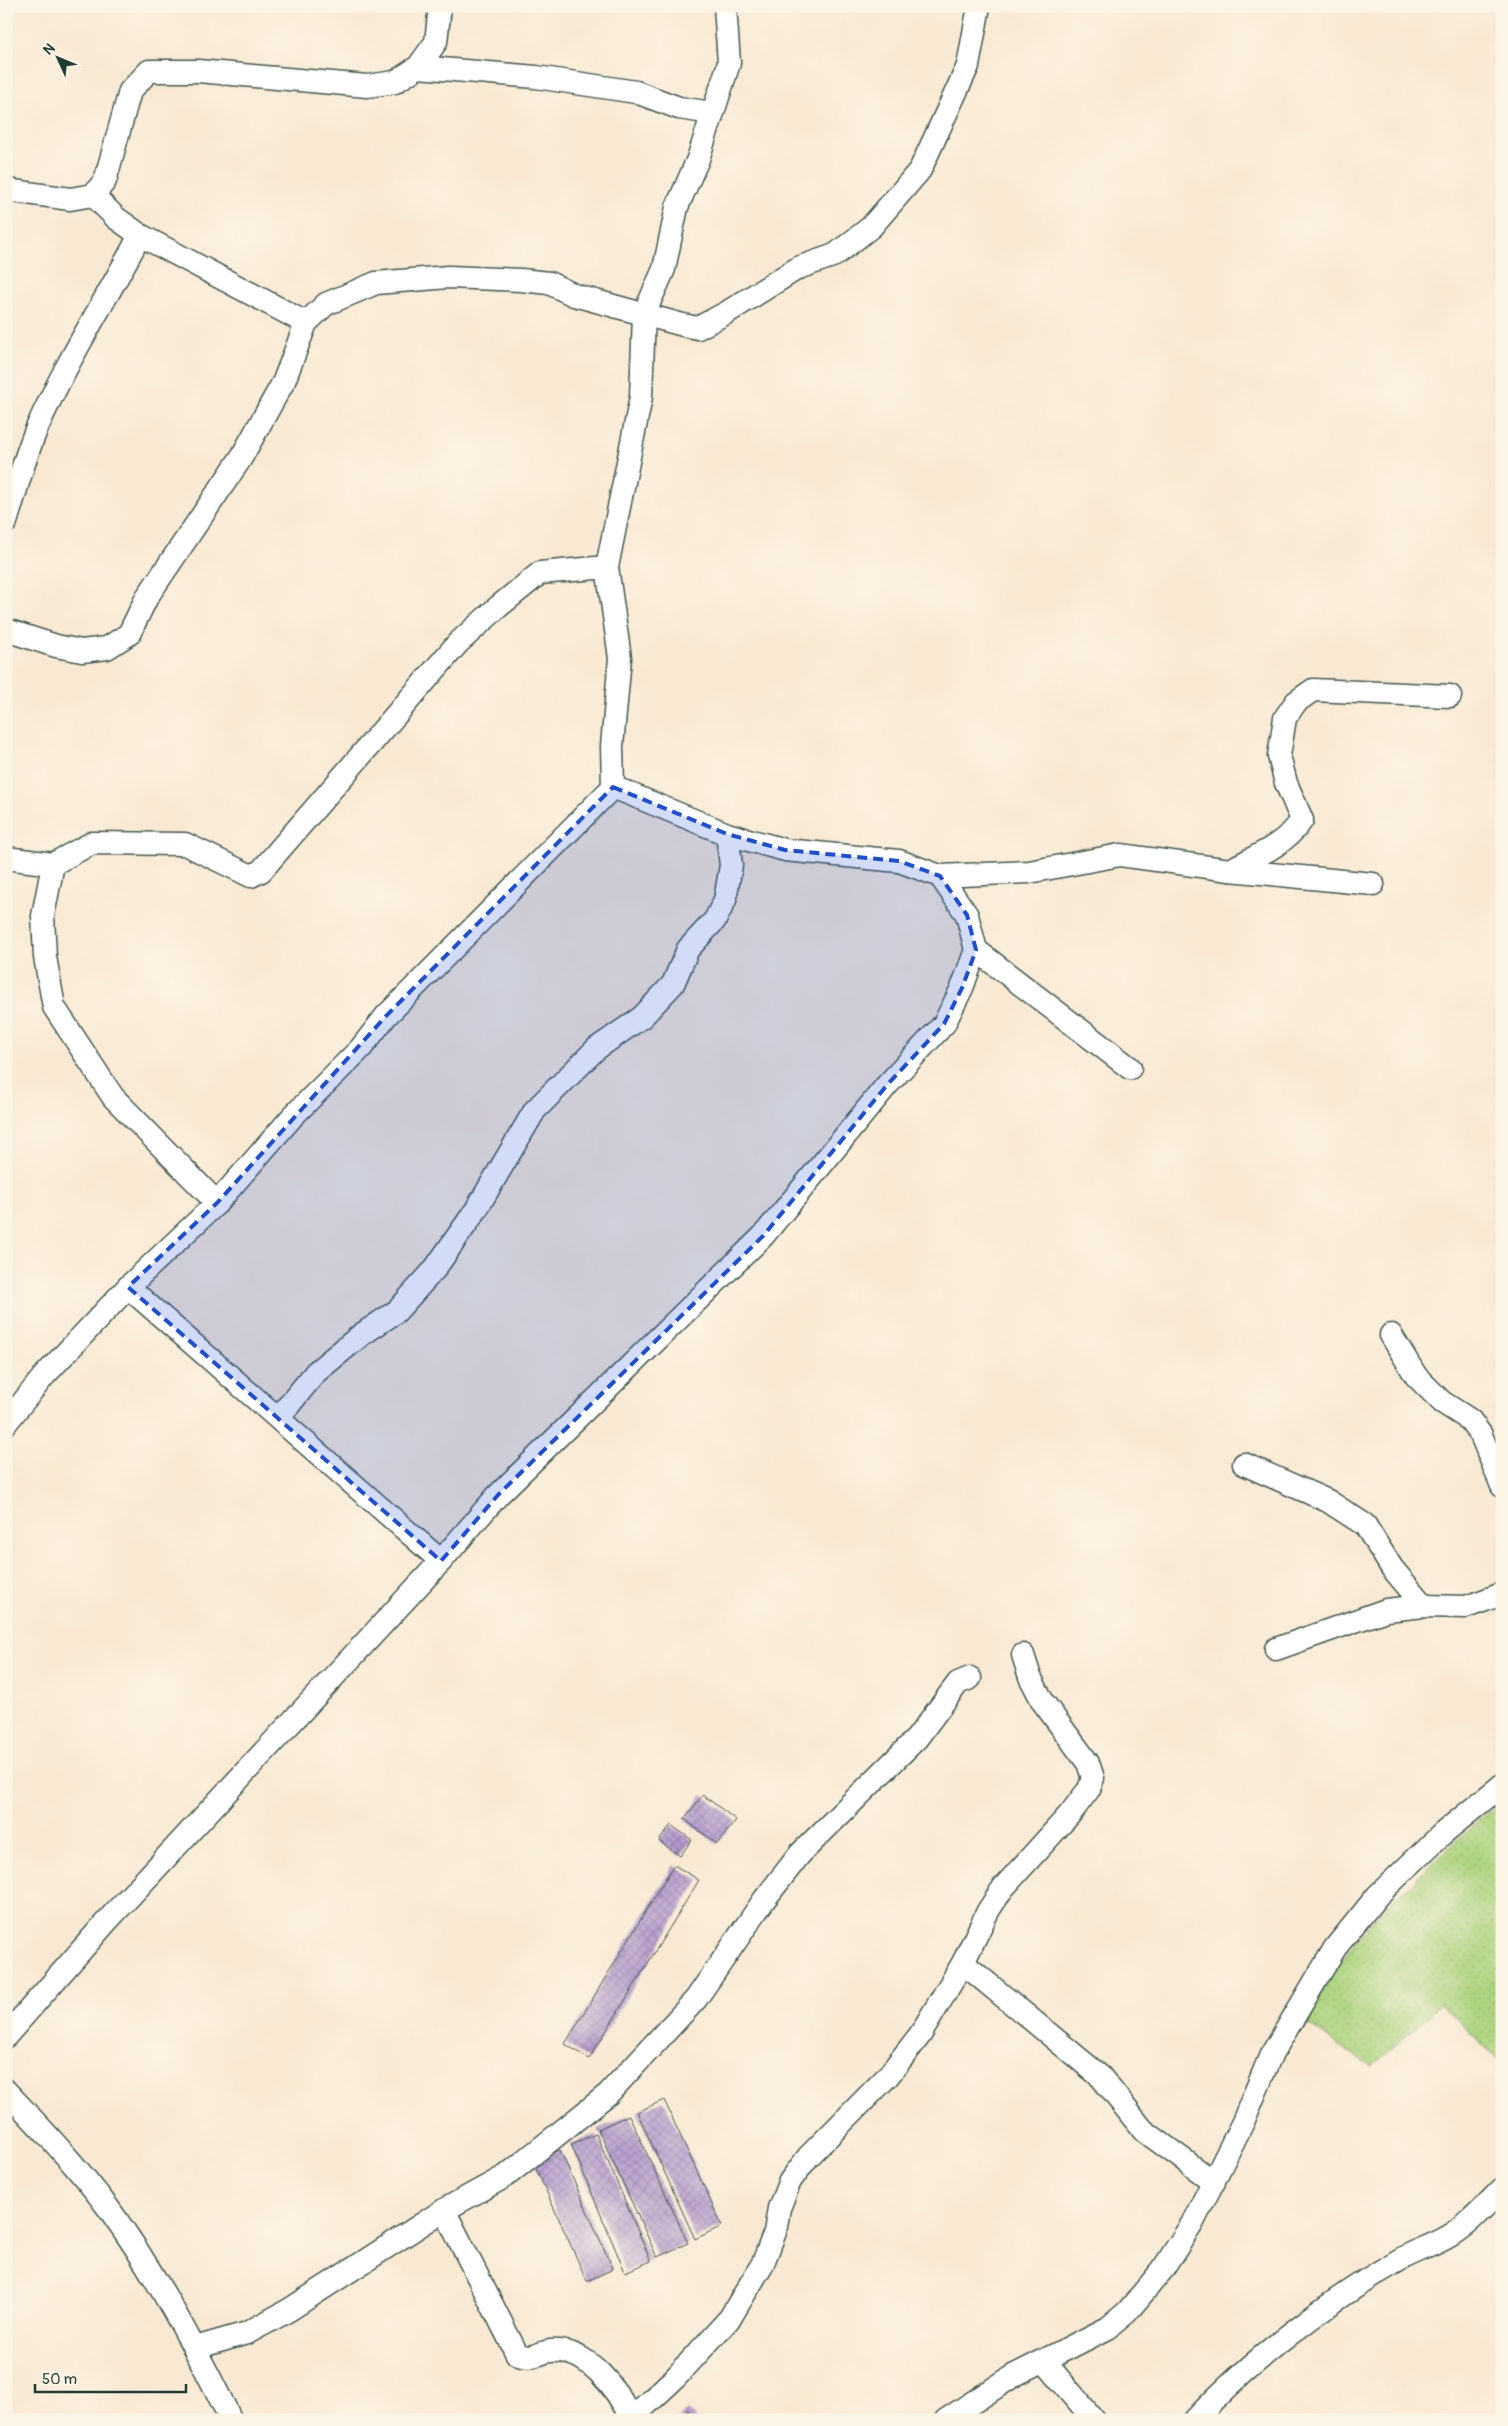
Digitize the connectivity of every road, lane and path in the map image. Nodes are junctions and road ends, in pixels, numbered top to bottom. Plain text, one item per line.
1 (440, 6) edge
2 (725, 6) edge
3 (979, 6) edge
4 (418, 67) junction
5 (712, 113) junction
6 (6, 190) edge
7 (93, 195) junction
8 (140, 235) junction
9 (644, 314) junction
10 (306, 324) junction
11 (6, 522) edge
12 (608, 567) junction
13 (6, 630) edge
14 (1450, 696) dead end
15 (613, 787) junction
16 (727, 834) junction
17 (6, 858) edge
18 (53, 864) junction
19 (1230, 870) junction
20 (940, 876) junction
21 (1372, 884) dead end
22 (976, 950) junction
23 (1130, 1068) dead end
24 (217, 1203) junction
25 (128, 1287) junction
26 (1391, 1335) dead end
27 (279, 1417) junction
28 (6, 1423) edge
29 (1244, 1464) dead end
30 (1502, 1486) edge
31 (441, 1561) junction
32 (1502, 1594) edge
33 (1424, 1606) junction
34 (1276, 1649) dead end
35 (1023, 1655) dead end
36 (970, 1678) dead end
37 (1502, 1785) edge
38 (963, 1964) junction
39 (6, 2036) edge
40 (6, 2091) edge
41 (1214, 2182) junction
42 (1502, 2189) edge
43 (444, 2210) junction
44 (196, 2348) junction
45 (1045, 2362) junction
46 (632, 2419) edge
47 (231, 2420) edge
48 (946, 2420) edge
49 (1094, 2420) edge
50 (1196, 2420) edge

1 - 4 street
2 - 5 street
3 - 9 street
4 - 5 street
4 - 7 street
5 - 9 street
6 - 7 street
7 - 8 street
8 - 10 street
8 - 11 street
9 - 10 street
9 - 12 street
10 - 13 street
12 - 15 street
12 - 18 street
14 - 19 street
15 - 16 street
15 - 24 street
16 - 20 street
16 - 27 street
17 - 18 street
18 - 24 street
19 - 20 street
19 - 21 street
20 - 22 street
22 - 23 street
22 - 31 street
24 - 25 street
25 - 27 street
25 - 28 street
26 - 30 street
27 - 31 street
29 - 33 street
31 - 39 street
32 - 33 street
33 - 34 street
35 - 38 street
36 - 43 street
37 - 41 street
38 - 41 street
38 - 46 street
40 - 44 street
41 - 45 street
42 - 50 street
43 - 44 street
43 - 46 street
44 - 47 street
45 - 48 street
45 - 49 street

